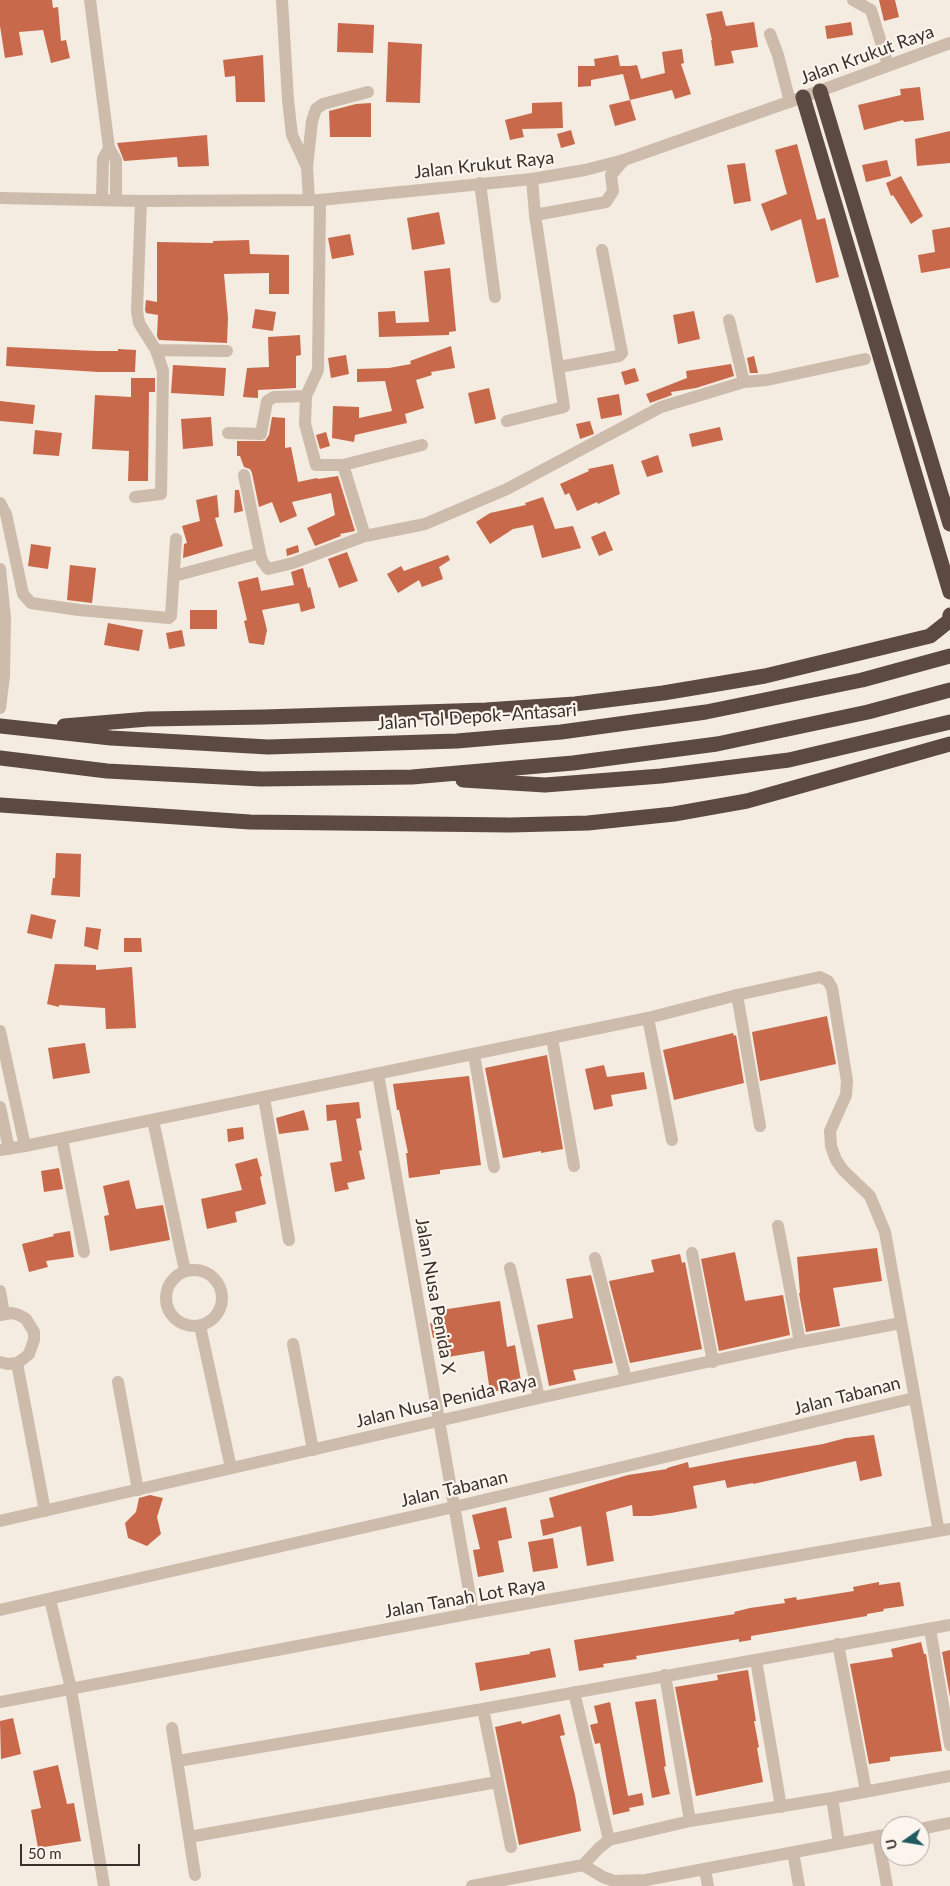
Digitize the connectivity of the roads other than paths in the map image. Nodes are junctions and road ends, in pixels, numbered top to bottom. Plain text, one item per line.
1 (90, 0) edge
2 (282, 0) edge
3 (853, 0) edge
4 (770, 34) dead end
5 (950, 43) edge
6 (888, 65) junction
7 (820, 91) junction
8 (368, 92) dead end
9 (794, 97) junction
10 (109, 148) junction
11 (624, 160) junction
12 (308, 167) junction
13 (532, 179) junction
14 (480, 183) junction
15 (0, 198) edge
16 (102, 199) junction
17 (116, 200) junction
18 (141, 200) junction
19 (314, 200) junction
20 (534, 215) junction
21 (602, 250) dead end
22 (495, 297) dead end
23 (728, 320) dead end
24 (156, 350) junction
25 (227, 351) dead end
26 (865, 359) dead end
27 (559, 366) junction
28 (744, 382) junction
29 (306, 396) junction
30 (508, 421) dead end
31 (228, 433) dead end
32 (422, 445) dead end
33 (344, 465) junction
34 (244, 475) dead end
35 (135, 497) dead end
36 (0, 503) edge
37 (950, 524) edge
38 (365, 536) junction
39 (176, 539) dead end
40 (260, 553) junction
41 (0, 569) edge
42 (174, 576) junction
43 (950, 592) edge
44 (950, 615) edge
45 (950, 656) edge
46 (950, 690) edge
47 (0, 708) edge
48 (950, 722) edge
49 (0, 726) edge
50 (28, 730) junction
51 (950, 744) edge
52 (0, 758) edge
53 (412, 777) junction
54 (0, 805) edge
55 (737, 995) junction
56 (648, 1018) junction
57 (0, 1031) edge
58 (552, 1038) junction
59 (474, 1055) junction
60 (378, 1074) junction
61 (264, 1098) junction
62 (0, 1107) edge
63 (154, 1120) junction
64 (760, 1126) dead end
65 (62, 1139) junction
66 (672, 1140) dead end
67 (25, 1146) junction
68 (4, 1150) edge
69 (574, 1166) dead end
70 (494, 1167) dead end
71 (778, 1226) dead end
72 (289, 1240) dead end
73 (84, 1252) dead end
74 (692, 1252) dead end
75 (595, 1258) dead end
76 (510, 1268) dead end
77 (185, 1271) junction
78 (0, 1291) edge
79 (2, 1314) edge
80 (901, 1323) junction
81 (200, 1326) junction
82 (800, 1342) junction
83 (293, 1344) dead end
84 (0, 1362) edge
85 (713, 1362) junction
86 (17, 1363) junction
87 (626, 1379) junction
88 (118, 1382) dead end
89 (539, 1398) junction
90 (914, 1398) junction
91 (439, 1421) junction
92 (312, 1450) junction
93 (230, 1468) junction
94 (138, 1490) junction
95 (454, 1507) junction
96 (45, 1511) junction
97 (0, 1521) edge
98 (950, 1529) edge
99 (936, 1531) junction
100 (50, 1599) junction
101 (0, 1610) edge
102 (472, 1613) junction
103 (950, 1625) edge
104 (930, 1629) junction
105 (838, 1644) junction
106 (756, 1660) junction
107 (665, 1675) junction
108 (71, 1688) junction
109 (574, 1692) junction
110 (0, 1702) edge
111 (483, 1709) junction
112 (172, 1728) dead end
113 (950, 1745) edge
114 (178, 1761) junction
115 (950, 1776) edge
116 (497, 1782) junction
117 (866, 1792) junction
118 (832, 1798) junction
119 (781, 1807) junction
120 (690, 1821) junction
121 (950, 1823) edge
122 (930, 1827) edge
123 (880, 1836) edge
124 (189, 1837) junction
125 (609, 1840) junction
126 (839, 1843) junction
127 (511, 1847) dead end
128 (792, 1852) junction
129 (583, 1865) junction
130 (886, 1866) edge
131 (705, 1870) junction
132 (195, 1875) dead end
133 (512, 1883) edge
134 (614, 1883) edge
135 (104, 1886) edge
136 (472, 1886) edge
137 (708, 1886) edge
138 (799, 1886) edge
139 (887, 1886) edge

1 - 10 street
2 - 12 street
3 - 6 street
4 - 9 street
5 - 6 street, Jalan Krukut Raya
6 - 7 street, Jalan Krukut Raya
7 - 9 street, Jalan Krukut Raya
7 - 37 highway
8 - 12 street
9 - 11 street, Jalan Krukut Raya
9 - 43 highway
10 - 16 street
10 - 17 street
11 - 13 street, Jalan Krukut Raya
11 - 20 street
12 - 19 street
13 - 14 street, Jalan Krukut Raya
13 - 20 street
14 - 19 street, Jalan Krukut Raya
14 - 22 street
15 - 16 street, Jalan Krukut Raya
16 - 17 street, Jalan Krukut Raya
17 - 18 street, Jalan Krukut Raya
18 - 19 street, Jalan Krukut Raya
18 - 24 street
19 - 29 street
20 - 27 street
21 - 27 street
23 - 28 street
24 - 25 street
24 - 35 street
26 - 28 street
27 - 30 street
28 - 38 street
29 - 31 street
29 - 33 street
32 - 33 street
33 - 38 street
34 - 40 street
36 - 42 street
38 - 40 street
39 - 42 street
40 - 42 street
41 - 47 street
44 - 50 highway
45 - 50 highway, Jalan Tol Depok–Antasari
46 - 53 highway
48 - 53 highway
49 - 50 highway, Jalan Tol Depok–Antasari
51 - 54 highway
52 - 53 highway
55 - 56 street
55 - 64 street
55 - 80 street
56 - 58 street
56 - 66 street
57 - 67 street
58 - 59 street
58 - 69 street
59 - 60 street
59 - 70 street
60 - 61 street
60 - 91 street, Jalan Nusa Penida X
61 - 63 street
61 - 72 street
62 - 68 street
63 - 65 street
63 - 77 street
65 - 67 street
65 - 73 street
67 - 68 street
71 - 82 street
74 - 85 street
75 - 87 street
76 - 89 street
77 - 81 street
77 - 81 street
78 - 79 street
79 - 86 street
80 - 82 street, Jalan Nusa Penida Raya
80 - 90 street
81 - 93 street
82 - 85 street, Jalan Nusa Penida Raya
83 - 92 street
84 - 86 street
85 - 87 street, Jalan Nusa Penida Raya
86 - 96 street
87 - 89 street, Jalan Nusa Penida Raya
88 - 94 street
89 - 91 street, Jalan Nusa Penida Raya
90 - 95 street, Jalan Tabanan
90 - 99 street
91 - 92 street, Jalan Nusa Penida Raya
91 - 95 street, Jalan Nusa Penida X
92 - 93 street, Jalan Nusa Penida Raya
93 - 94 street, Jalan Nusa Penida Raya
94 - 96 street, Jalan Nusa Penida Raya
95 - 100 street, Jalan Tabanan
95 - 102 street, Jalan Nusa Penida X
96 - 97 street, Jalan Nusa Penida Raya
98 - 99 street, Jalan Tanah Lot Raya
99 - 102 street, Jalan Tanah Lot Raya
100 - 101 street, Jalan Tabanan
100 - 108 street
102 - 108 street, Jalan Tanah Lot Raya
103 - 104 street
104 - 105 street
104 - 113 street
105 - 106 street
105 - 117 street
106 - 107 street
106 - 119 street
107 - 109 street
107 - 120 street
108 - 110 street, Jalan Tanah Lot Raya
108 - 135 street
109 - 111 street
109 - 125 street
111 - 114 street
111 - 116 street
112 - 114 street
114 - 124 street
115 - 117 street
116 - 124 street
116 - 127 street
117 - 118 street
118 - 119 street
118 - 126 street
119 - 120 street
120 - 125 street
121 - 122 street
123 - 126 street
124 - 132 street
125 - 129 street
126 - 128 street
128 - 131 street
128 - 138 street
129 - 133 street
129 - 134 street
130 - 139 street
131 - 134 street
131 - 137 street
133 - 136 street

